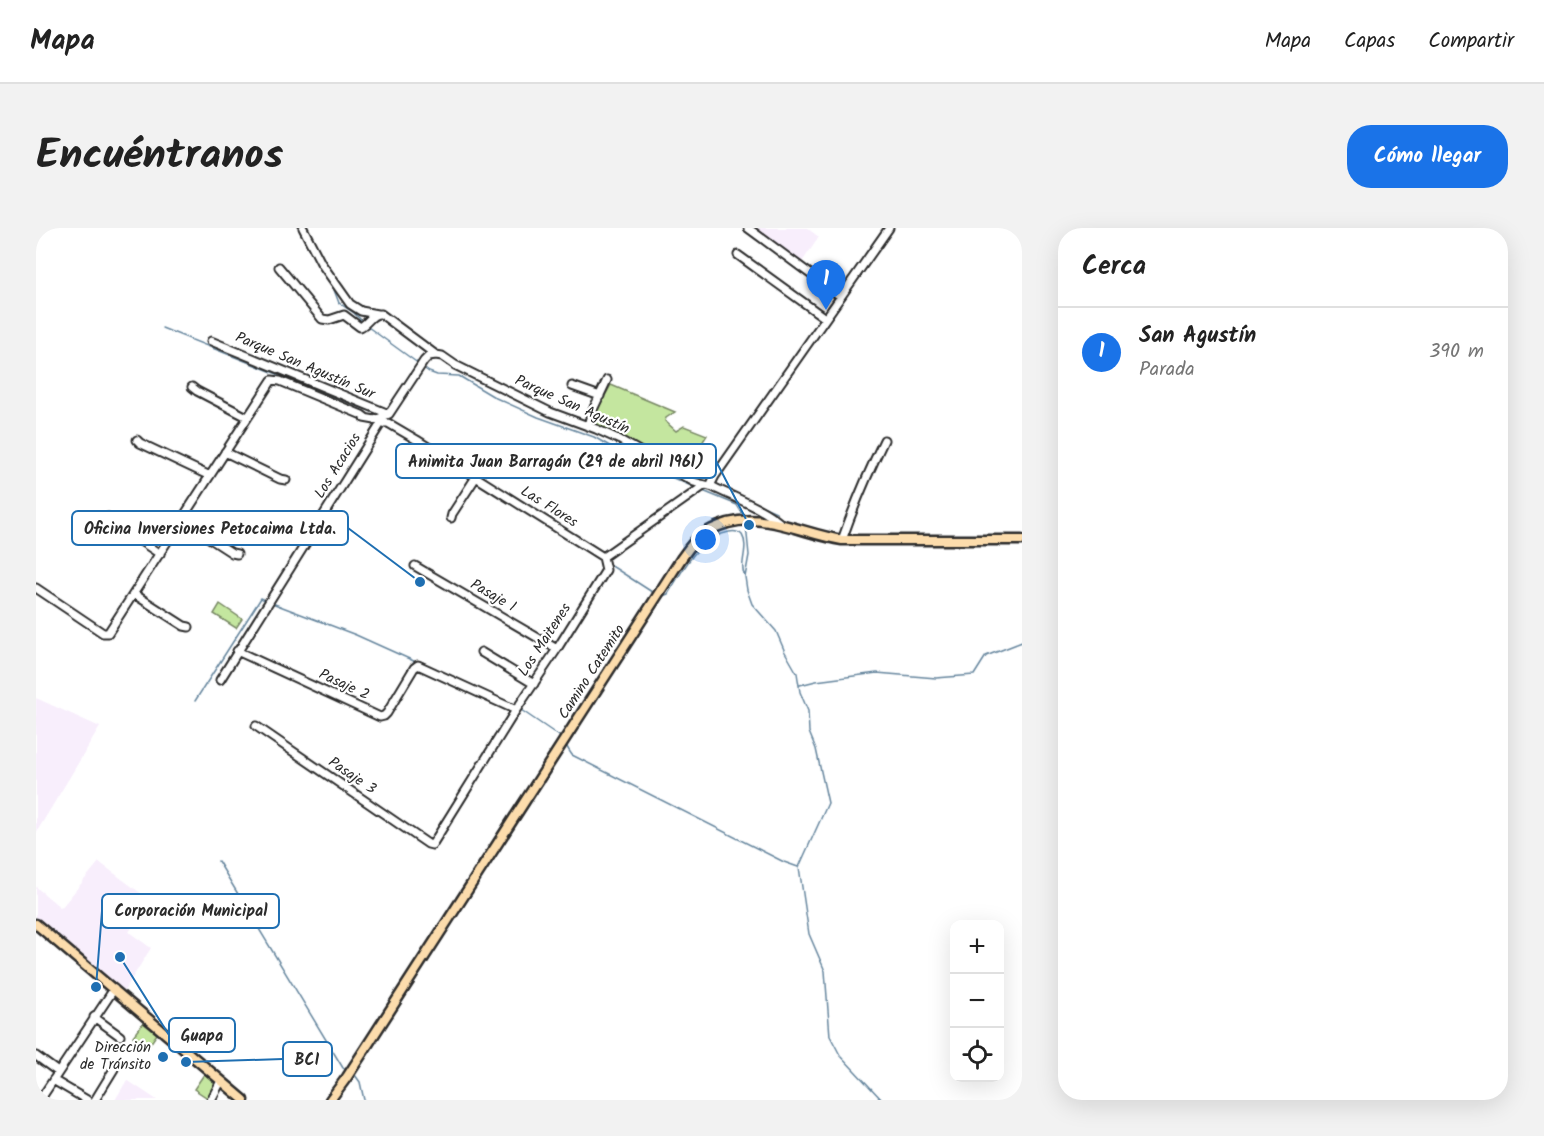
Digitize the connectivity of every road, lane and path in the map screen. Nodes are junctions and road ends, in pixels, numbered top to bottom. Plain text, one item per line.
1 (303, 228) edge
2 (748, 228) edge
3 (889, 228) edge
4 (738, 255) dead end
5 (279, 267) dead end
6 (840, 296) junction
7 (376, 314) junction
8 (825, 318) junction
9 (211, 342) dead end
10 (436, 355) junction
11 (608, 380) dead end
12 (572, 386) dead end
13 (192, 387) dead end
14 (600, 396) junction
15 (388, 414) junction
16 (247, 417) junction
17 (389, 423) joint
18 (588, 426) junction
19 (137, 440) dead end
20 (884, 440) dead end
21 (225, 452) junction
22 (210, 476) junction
23 (476, 477) junction
24 (286, 480) dead end
25 (704, 487) junction
26 (759, 515) junction
27 (108, 517) dead end
28 (451, 518) dead end
29 (181, 520) junction
30 (842, 540) junction
31 (1022, 540) edge
32 (160, 554) junction
33 (237, 554) dead end
34 (603, 557) junction
35 (415, 566) dead end
36 (36, 588) edge
37 (134, 594) junction
38 (189, 627) dead end
39 (557, 649) junction
40 (237, 651) junction
41 (481, 652) dead end
42 (220, 680) dead end
43 (534, 684) junction
44 (516, 710) junction
45 (255, 726) dead end
46 (434, 842) joint
47 (36, 924) edge
48 (114, 989) junction
49 (94, 1017) junction
50 (120, 1036) dead end
51 (36, 1056) edge
52 (114, 1069) dead end
53 (58, 1072) junction
54 (53, 1080) junction
55 (221, 1081) junction
56 (41, 1098) edge
57 (87, 1100) edge
58 (95, 1100) edge
59 (211, 1100) edge
60 (244, 1100) edge
61 (330, 1100) edge

1 - 7 street, Parque San Agustín
2 - 6 street
3 - 6 street
4 - 8 street
5 - 7 street
6 - 8 street
7 - 10 street, Parque San Agustín
8 - 25 street
9 - 15 street, Parque San Agustín Sur
10 - 15 street
10 - 18 street, Parque San Agustín
11 - 14 street
12 - 14 street
13 - 16 street
14 - 18 street
15 - 16 street
16 - 21 street
17 - 23 street, Las Flores
17 - 40 street, Los Acacios
18 - 25 street, Parque San Agustín
19 - 22 street
20 - 30 street
21 - 22 street
21 - 24 street
22 - 29 street
23 - 28 street
23 - 34 street, Las Flores
25 - 26 street, Parque San Agustín
25 - 34 street
26 - 30 main road, Camino Catemito
26 - 61 main road, Camino Catemito
27 - 32 street
29 - 32 street
29 - 33 street
30 - 31 main road, Camino Catemito
32 - 37 street
34 - 39 street, Los Maitenes
35 - 39 street, Pasaje 1
36 - 37 street
37 - 38 street
39 - 43 street, Los Maitenes
40 - 42 street, Los Acacios
40 - 44 street, Pasaje 2
41 - 43 street
43 - 44 street, Los Maitenes
44 - 46 street, Los Maitenes
45 - 46 street, Pasaje 3
47 - 48 main road
48 - 49 street
48 - 55 main road
49 - 50 street
49 - 53 street
51 - 53 street
52 - 58 street
53 - 54 street
54 - 56 street
54 - 57 street
55 - 59 street
55 - 60 main road

